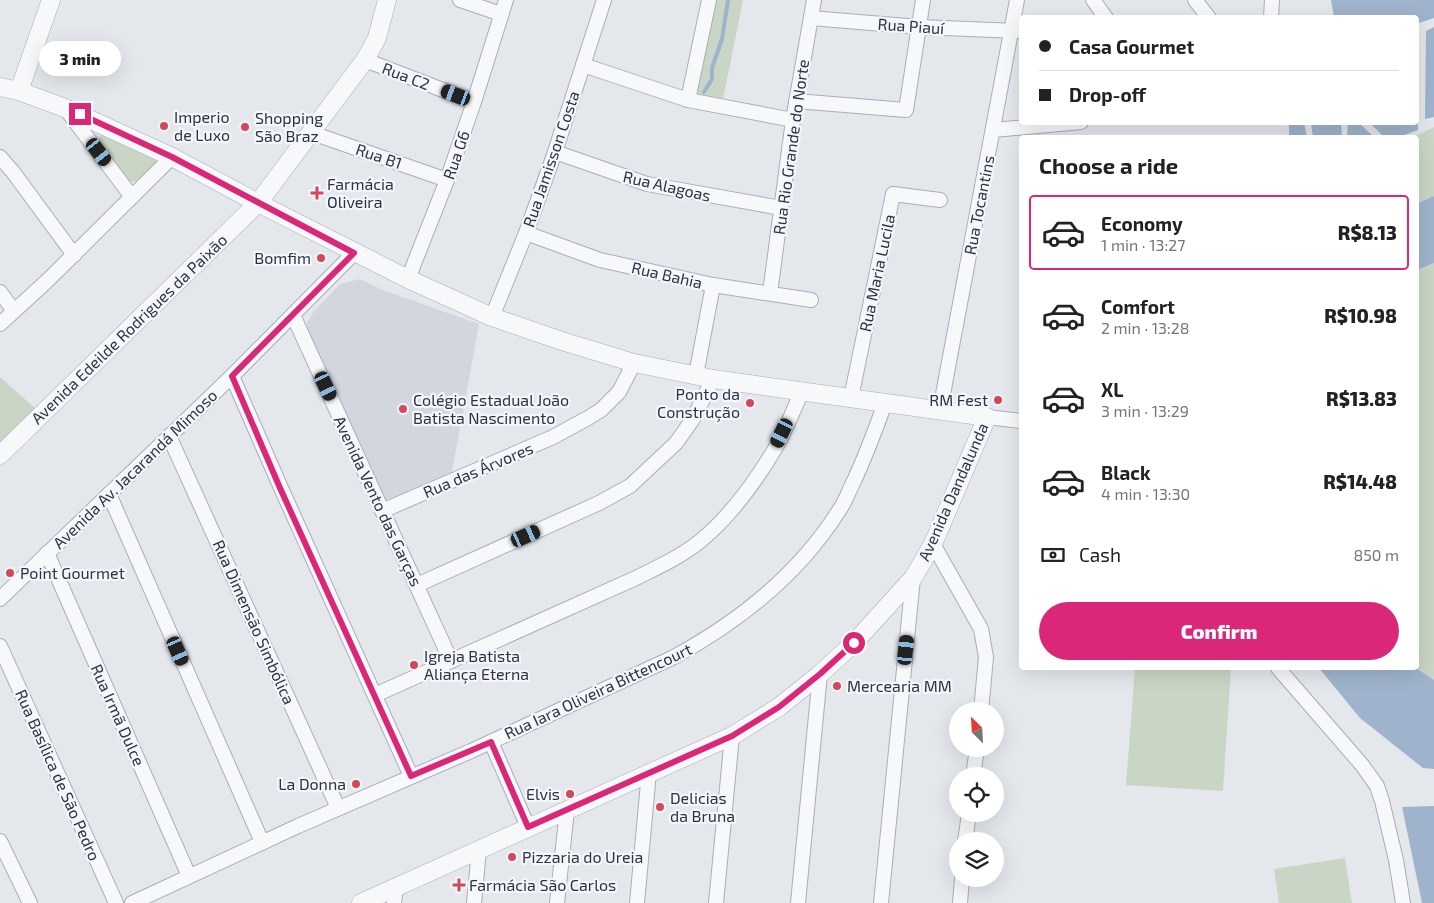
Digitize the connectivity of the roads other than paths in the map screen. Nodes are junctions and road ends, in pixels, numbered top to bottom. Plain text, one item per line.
1 (51, 0) edge
2 (387, 0) edge
3 (460, 0) edge
4 (506, 0) edge
5 (604, 0) edge
6 (709, 0) edge
7 (814, 0) edge
8 (923, 0) edge
9 (1018, 0) edge
10 (1093, 0) edge
11 (1195, 0) edge
12 (1272, 0) edge
13 (501, 14) junction
14 (1104, 15) edge
15 (1206, 15) edge
16 (1271, 15) edge
17 (811, 18) junction
18 (919, 27) junction
19 (1016, 31) edge
20 (365, 60) junction
21 (583, 65) junction
22 (0, 86) edge
23 (19, 91) junction
24 (688, 100) junction
25 (796, 101) junction
26 (474, 102) junction
27 (65, 108) junction
28 (793, 120) junction
29 (1048, 125) edge
30 (994, 130) junction
31 (312, 133) junction
32 (556, 152) junction
33 (0, 157) edge
34 (172, 157) junction
35 (447, 180) junction
36 (132, 197) junction
37 (940, 200) dead end
38 (258, 203) junction
39 (781, 208) junction
40 (526, 233) junction
41 (354, 253) junction
42 (74, 255) junction
43 (408, 279) junction
44 (712, 285) junction
45 (0, 292) edge
46 (770, 294) junction
47 (812, 300) dead end
48 (14, 311) junction
49 (293, 315) junction
50 (492, 317) junction
51 (0, 324) edge
52 (634, 363) junction
53 (696, 375) junction
54 (232, 376) junction
55 (713, 379) junction
56 (802, 392) junction
57 (851, 398) junction
58 (885, 403) junction
59 (940, 410) junction
60 (987, 417) junction
61 (1019, 422) edge
62 (169, 436) junction
63 (0, 454) edge
64 (109, 494) junction
65 (382, 511) junction
66 (933, 544) junction
67 (47, 553) junction
68 (913, 578) junction
69 (417, 585) junction
70 (0, 599) edge
71 (0, 646) edge
72 (452, 661) junction
73 (1280, 670) edge
74 (820, 674) junction
75 (375, 695) junction
76 (982, 702) edge
77 (732, 736) junction
78 (491, 742) junction
79 (650, 772) junction
80 (411, 776) junction
81 (338, 808) junction
82 (567, 810) junction
83 (528, 827) junction
84 (0, 841) edge
85 (262, 842) junction
86 (479, 850) junction
87 (189, 876) junction
88 (961, 887) edge
89 (395, 895) edge
90 (30, 903) edge
91 (116, 903) edge
92 (132, 903) edge
93 (361, 903) edge
94 (474, 903) edge
95 (557, 903) edge
96 (637, 903) edge
97 (716, 903) edge
98 (798, 903) edge
99 (881, 903) edge
100 (960, 903) edge
101 (1403, 903) edge

1 - 23 street
2 - 20 street, Avenida Edeilde Rodrigues da Paixão
3 - 13 street
4 - 13 street, Rua G6
5 - 21 street, Rua Jamisson Costa
6 - 24 street
7 - 17 street, Rua Rio Grande do Norte
8 - 18 street
9 - 19 street, Rua Tocantins
10 - 14 street
11 - 15 street
12 - 16 street
13 - 26 street, Rua G6
17 - 18 street, Rua Piauí
17 - 25 street, Rua Rio Grande do Norte
18 - 19 street, Rua Piauí
18 - 25 street
19 - 30 street, Rua Tocantins
20 - 26 street, Rua C2
20 - 31 street, Avenida Edeilde Rodrigues da Paixão
21 - 24 street
21 - 32 street, Rua Jamisson Costa
22 - 23 street
23 - 27 street
24 - 28 street
25 - 28 street, Rua Rio Grande do Norte
26 - 35 street, Rua G6
27 - 34 street
27 - 36 street
28 - 39 street, Rua Rio Grande do Norte
29 - 30 street
30 - 59 street, Rua Tocantins
31 - 35 street, Rua B1
31 - 38 street, Avenida Edeilde Rodrigues da Paixão
32 - 39 street, Rua Alagoas
32 - 40 street, Rua Jamisson Costa
33 - 42 street
34 - 36 street
34 - 38 street
35 - 43 street, Rua G6
36 - 42 street
37 - 57 street, Rua Maria Lucila
38 - 41 street
38 - 63 street, Avenida Edeilde Rodrigues da Paixão
39 - 46 street, Rua Rio Grande do Norte
40 - 44 street, Rua Bahia
40 - 50 street, Rua Jamisson Costa
41 - 43 street
41 - 49 street, Avenida Av. Jacarandá Mimoso
42 - 48 street
43 - 50 street
44 - 46 street, Rua Bahia
44 - 53 street
45 - 48 street
46 - 47 street, Rua Bahia
48 - 51 street
49 - 54 street, Avenida Av. Jacarandá Mimoso
49 - 65 street, Avenida Vento das Garças
50 - 52 street
52 - 53 street
52 - 65 street, Rua das Árvores
53 - 55 street
54 - 62 street, Avenida Av. Jacarandá Mimoso
54 - 75 street
55 - 56 street
55 - 69 street
56 - 57 street
56 - 72 street
57 - 58 street
58 - 59 street
58 - 78 street, Rua Iara Oliveira Bittencourt
59 - 60 street
60 - 61 street
60 - 66 street, Avenida Dandalunda
62 - 64 street, Avenida Av. Jacarandá Mimoso
62 - 81 street, Rua Dimensão Simbólica
64 - 67 street, Avenida Av. Jacarandá Mimoso
64 - 85 street
65 - 69 street, Avenida Vento das Garças
66 - 68 street, Avenida Dandalunda
66 - 76 street
67 - 70 street, Avenida Av. Jacarandá Mimoso
67 - 87 street, Rua Irmã Dulce
68 - 74 street, Avenida Dandalunda
68 - 99 street
69 - 72 street, Avenida Vento das Garças
71 - 91 street, Rua Basílica de São Pedro
72 - 75 street
73 - 101 street
74 - 77 street, Avenida Dandalunda
74 - 98 street
75 - 80 street
77 - 79 street, Avenida Dandalunda
77 - 97 street
78 - 80 street, Rua Iara Oliveira Bittencourt
78 - 83 street
79 - 82 street, Avenida Dandalunda
79 - 96 street
80 - 81 street, Rua Iara Oliveira Bittencourt
81 - 85 street, Rua Iara Oliveira Bittencourt
82 - 83 street, Avenida Dandalunda
82 - 95 street
83 - 86 street, Avenida Dandalunda
84 - 90 street
85 - 87 street, Rua Iara Oliveira Bittencourt
86 - 89 street, Avenida Dandalunda
86 - 94 street
87 - 92 street, Rua Iara Oliveira Bittencourt
88 - 100 street
89 - 93 street, Avenida Dandalunda

